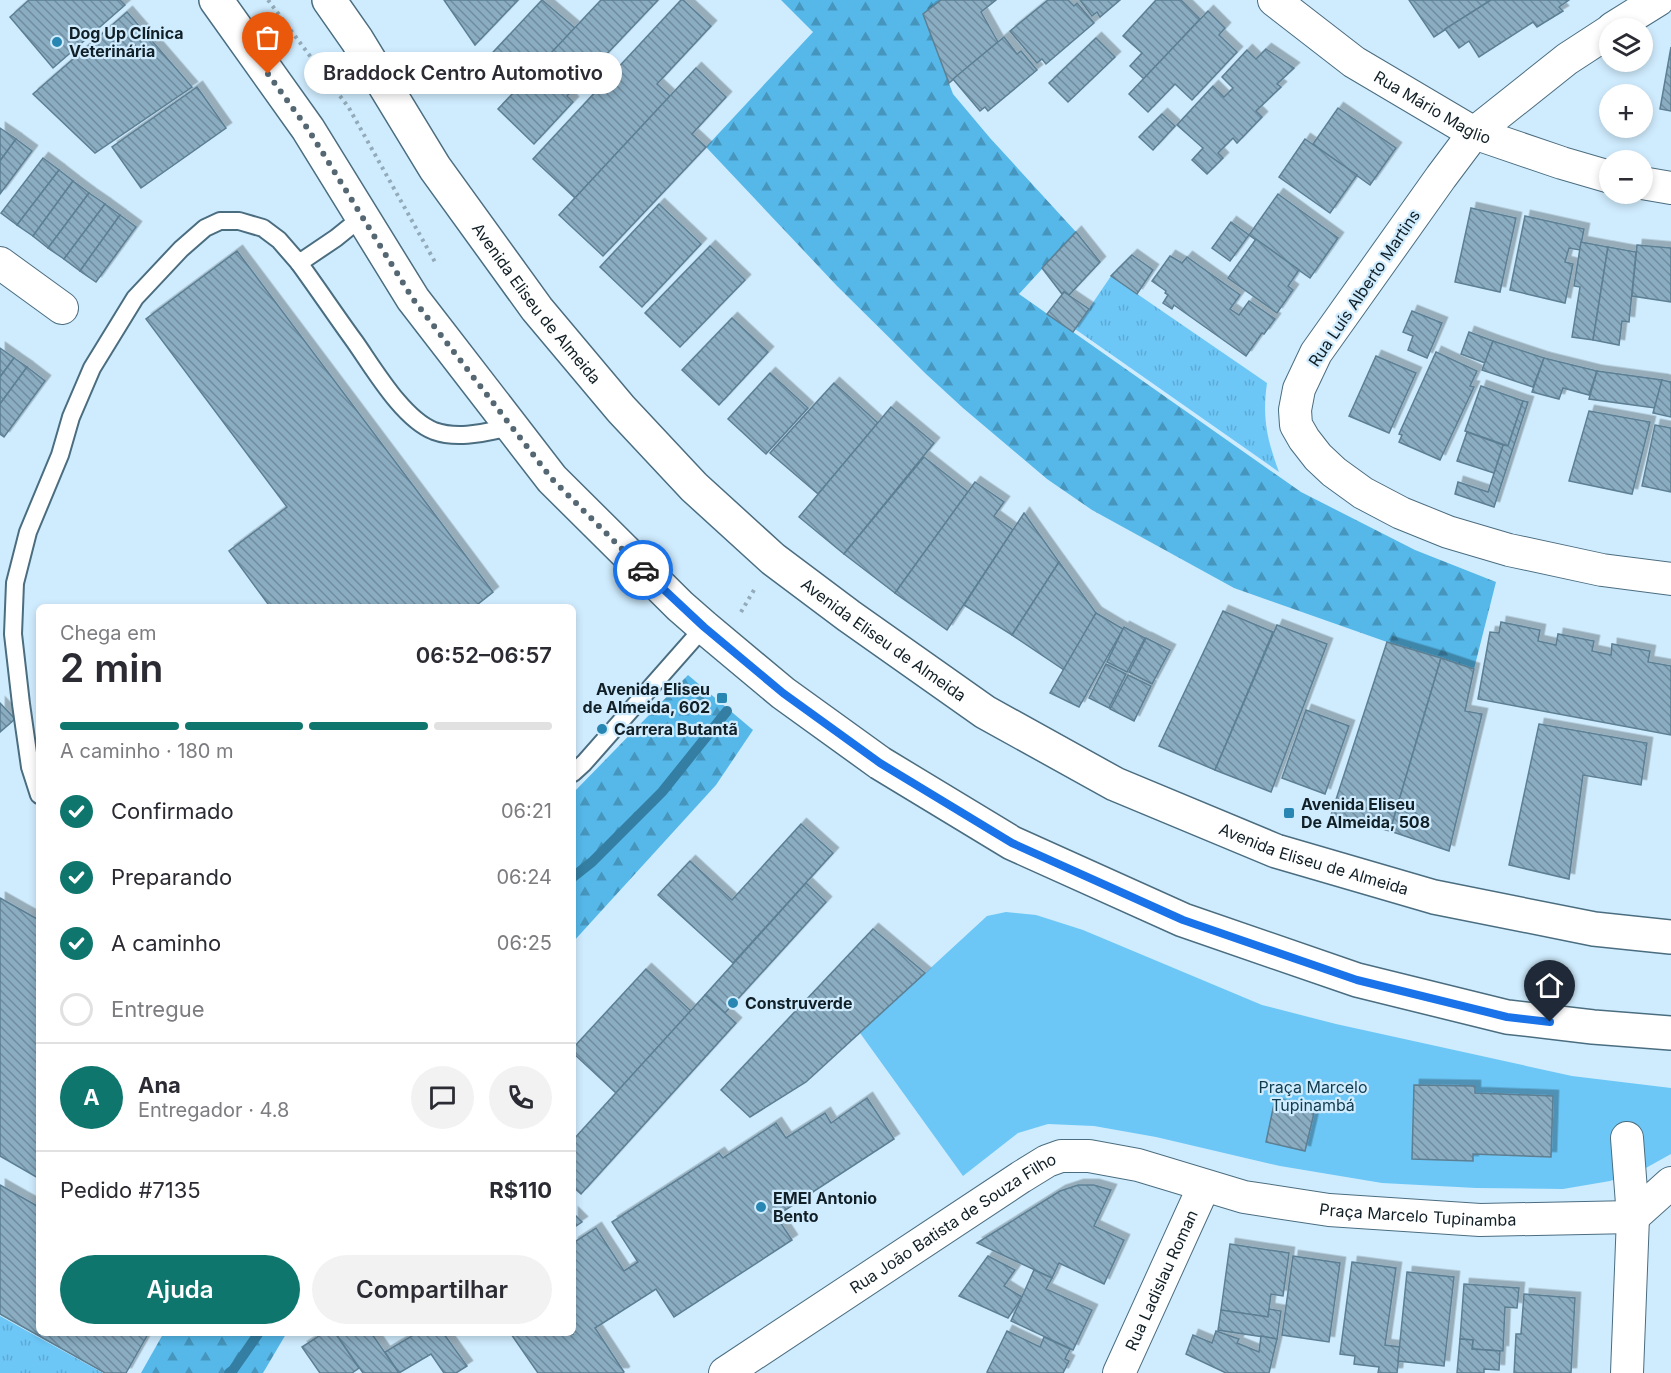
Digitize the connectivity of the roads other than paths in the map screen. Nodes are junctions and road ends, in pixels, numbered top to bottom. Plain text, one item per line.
1 (216, 0) edge
2 (329, 0) edge
3 (1274, 0) edge
4 (1658, 0) edge
5 (1630, 18) edge
6 (1599, 38) edge
7 (1474, 133) junction
8 (1599, 174) edge
9 (1653, 185) edge
10 (1671, 188) edge
11 (362, 217) junction
12 (0, 262) edge
13 (299, 263) junction
14 (62, 308) dead end
15 (511, 427) junction
16 (1671, 579) edge
17 (711, 633) junction
18 (576, 770) edge
19 (36, 786) edge
20 (1671, 937) edge
21 (1671, 1033) edge
22 (1627, 1138) dead end
23 (1671, 1183) edge
24 (1204, 1186) junction
25 (1633, 1217) junction
26 (725, 1373) edge
27 (1119, 1373) edge
28 (1627, 1373) edge

1 - 11 main road
2 - 20 main road, Avenida Eliseu de Almeida
3 - 7 street, Rua Mário Maglio
4 - 5 street, Rua Luís Alberto Martins
6 - 7 street, Rua Luís Alberto Martins
7 - 8 street, Rua Mário Maglio
7 - 16 street, Rua Luís Alberto Martins
9 - 10 street
11 - 13 lane
11 - 15 main road
12 - 14 street
13 - 15 lane
13 - 19 lane
15 - 17 main road
17 - 18 lane
17 - 21 main road
22 - 25 street
23 - 25 street
24 - 25 street, Praça Marcelo Tupinamba
24 - 26 street, Rua João Batista de Souza Filho
24 - 27 street, Rua Ladislau Roman
25 - 28 street

